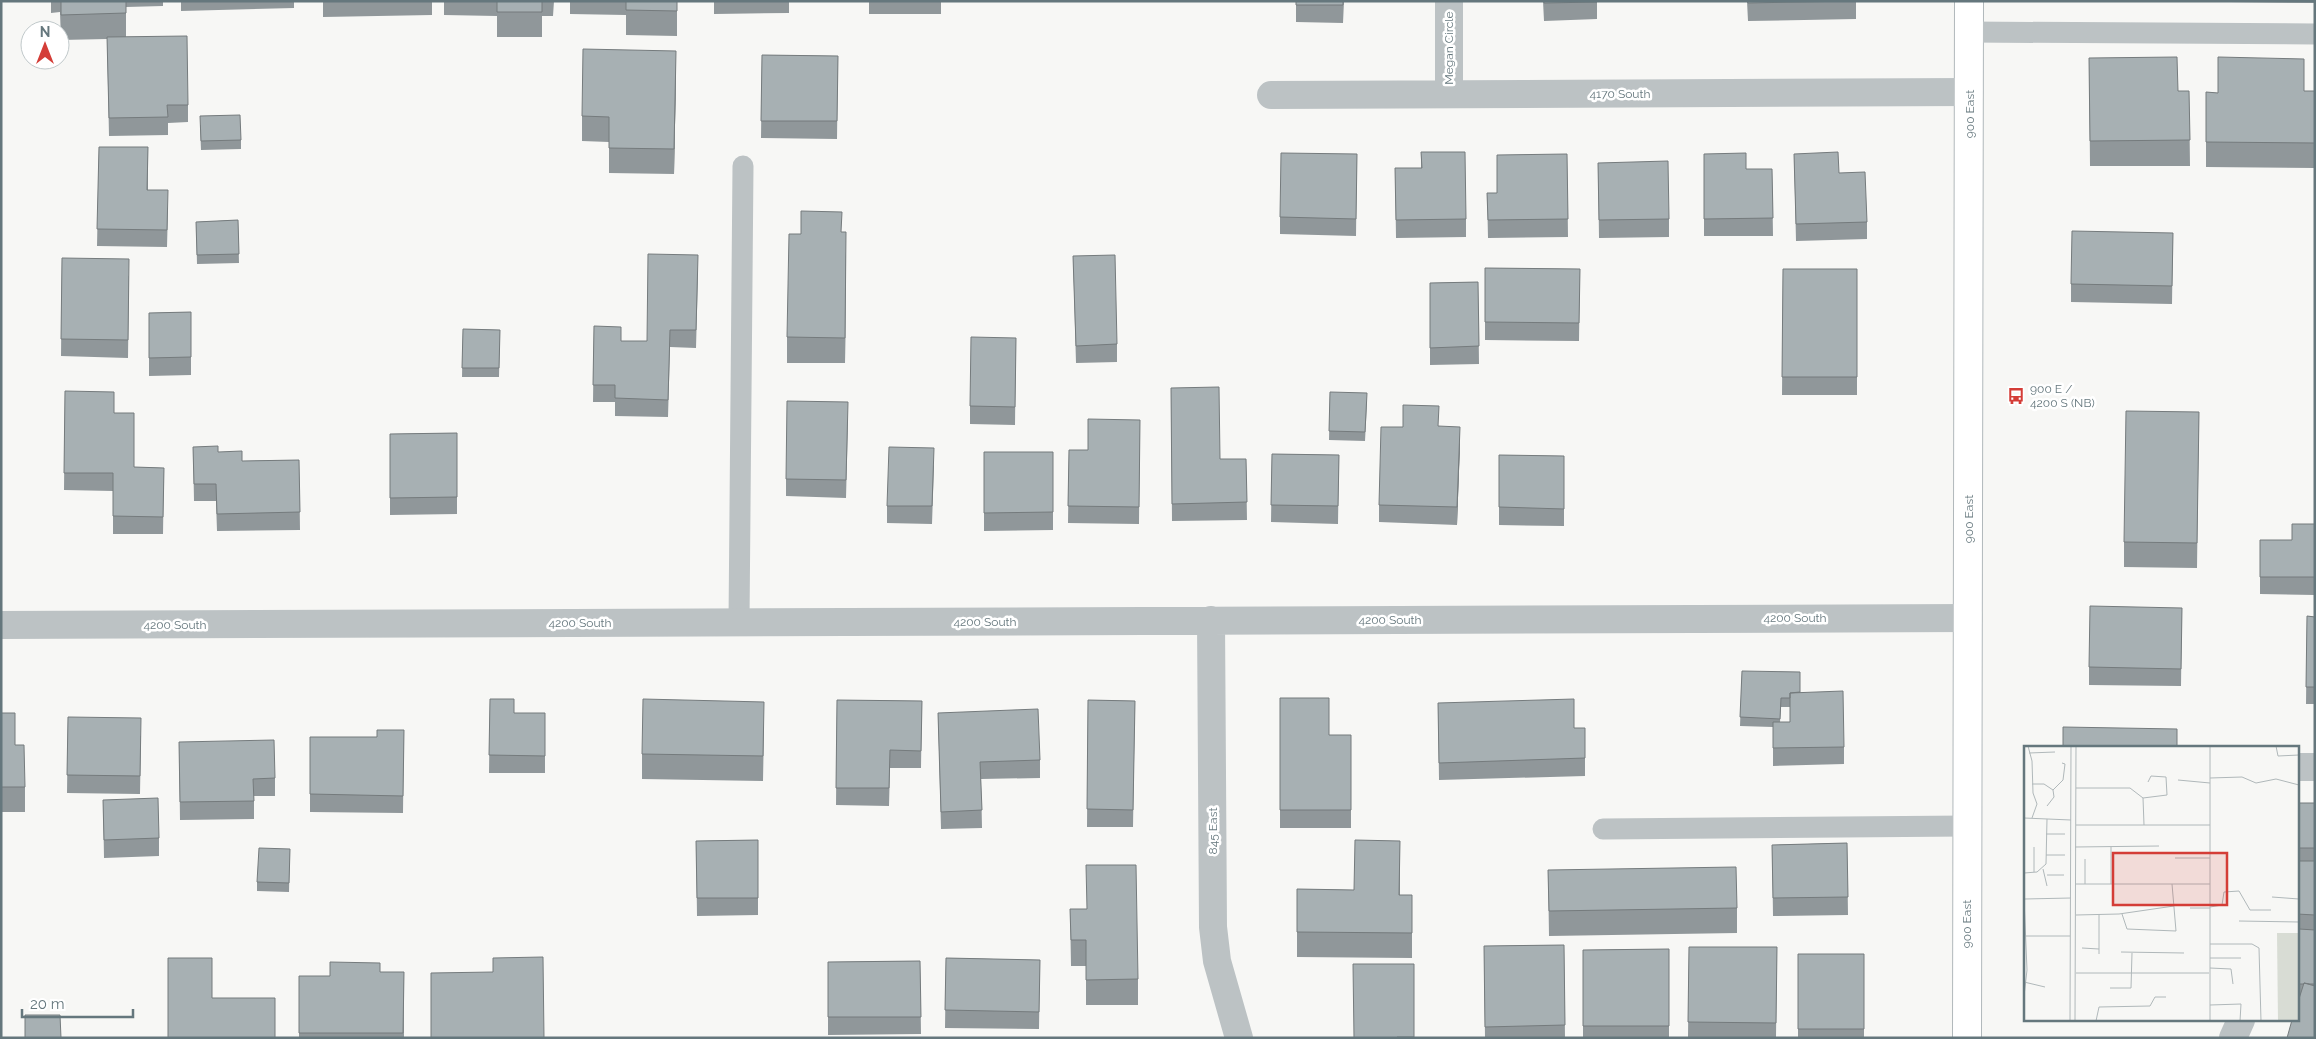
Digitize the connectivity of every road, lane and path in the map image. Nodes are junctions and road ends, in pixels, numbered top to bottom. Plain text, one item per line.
1 (1449, 1) edge
2 (1969, 1) edge
3 (1969, 32) junction
4 (2315, 34) edge
5 (1970, 92) junction
6 (1449, 94) junction
7 (1271, 95) dead end
8 (743, 166) dead end
9 (1969, 618) junction
10 (1211, 620) junction
11 (739, 623) junction
12 (1, 625) edge
13 (2298, 767) edge
14 (2315, 767) edge
15 (1967, 826) junction
16 (1603, 829) dead end
17 (2240, 1022) edge
18 (1239, 1038) edge
19 (1967, 1038) edge
20 (2233, 1038) edge

1 - 6 street, Megan Circle
2 - 3 main road, 900 East
3 - 4 lane
3 - 5 main road, 900 East
5 - 6 street, 4170 South
5 - 9 main road, 900 East
6 - 7 street, 4170 South
8 - 11 lane
9 - 10 street, 4200 South
9 - 15 main road, 900 East
10 - 11 street, 4200 South
10 - 18 street, 845 East
11 - 12 street, 4200 South
13 - 14 street
15 - 16 lane
15 - 19 main road, 900 East
17 - 20 street

